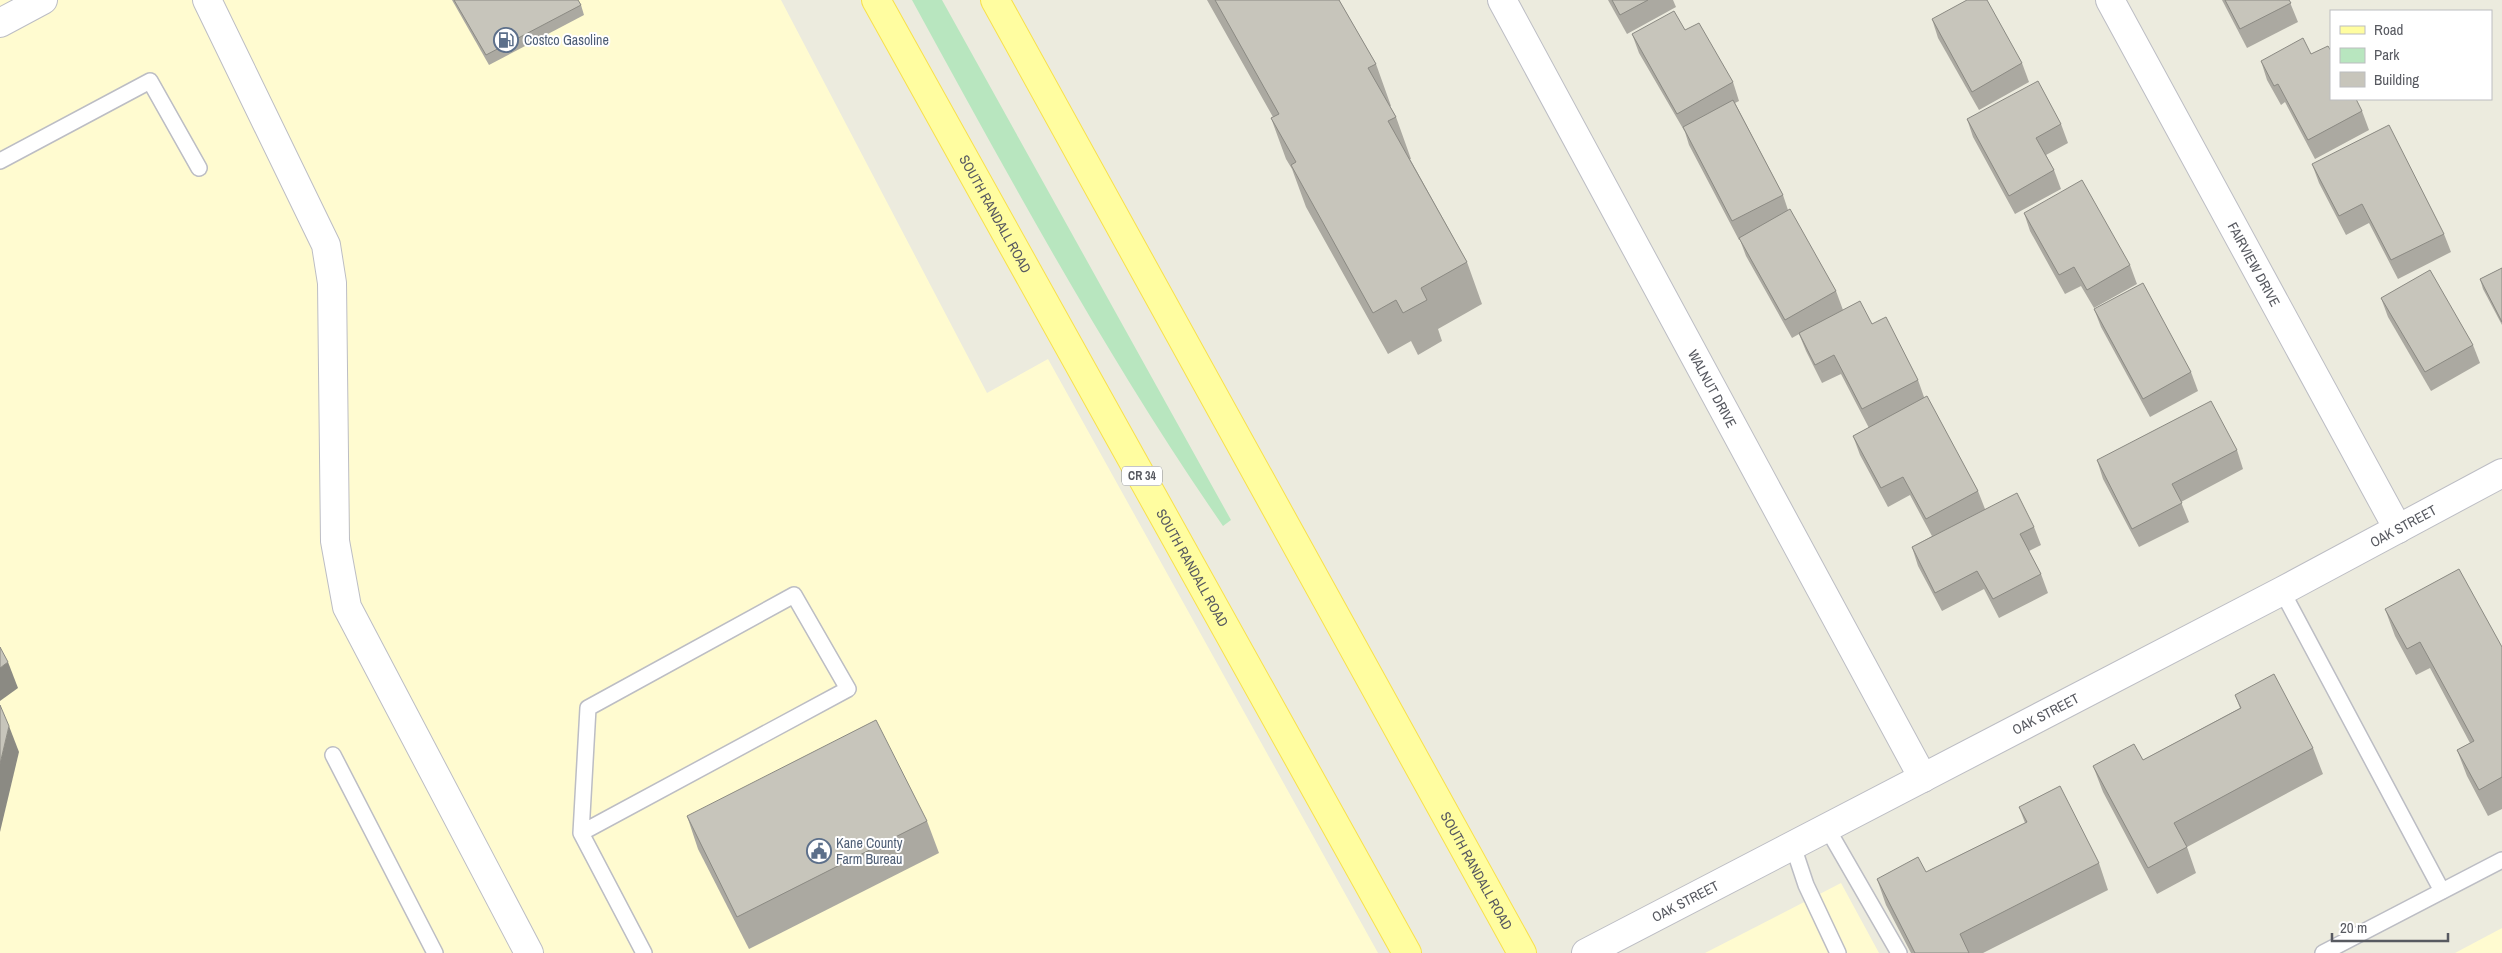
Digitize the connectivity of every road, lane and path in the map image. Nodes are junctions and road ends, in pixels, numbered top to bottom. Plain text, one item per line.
1 (43, 0) edge
2 (207, 0) edge
3 (876, 0) edge
4 (995, 0) edge
5 (1502, 0) edge
6 (2110, 0) edge
7 (0, 23) edge
8 (0, 161) edge
9 (199, 168) dead end
10 (2502, 473) edge
11 (2398, 529) junction
12 (2282, 591) junction
13 (333, 755) dead end
14 (1923, 778) junction
15 (1827, 828) junction
16 (582, 833) junction
17 (1793, 846) junction
18 (2502, 860) edge
19 (2442, 891) junction
20 (435, 953) edge
21 (529, 953) edge
22 (644, 953) edge
23 (1407, 953) edge
24 (1522, 953) edge
25 (1586, 953) edge
26 (1838, 953) edge
27 (1899, 953) edge
28 (2323, 953) edge

1 - 7 street
2 - 21 street
3 - 23 main road, SOUTH RANDALL ROAD / CR 34
4 - 24 main road, SOUTH RANDALL ROAD
5 - 14 street, WALNUT DRIVE
6 - 11 street, FAIRVIEW DRIVE
8 - 9 lane
10 - 11 street, OAK STREET
11 - 12 street, OAK STREET
12 - 14 street, OAK STREET
12 - 19 lane
13 - 20 lane
14 - 15 street, OAK STREET
15 - 17 street, OAK STREET
15 - 27 lane
16 - 16 lane
16 - 22 lane
17 - 25 street, OAK STREET
17 - 26 lane
18 - 19 lane
19 - 28 lane

